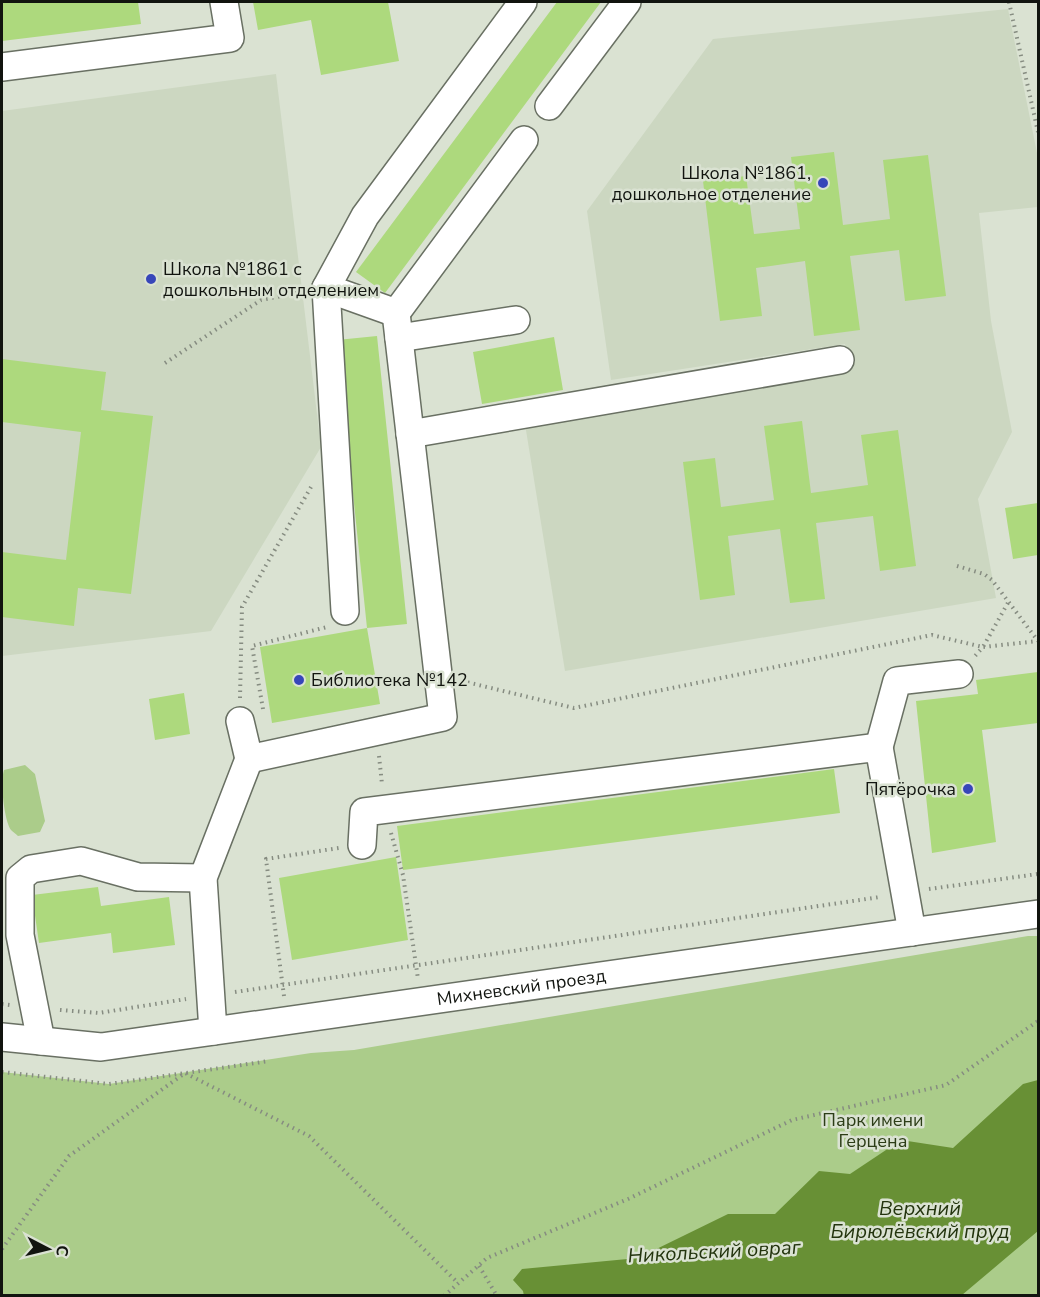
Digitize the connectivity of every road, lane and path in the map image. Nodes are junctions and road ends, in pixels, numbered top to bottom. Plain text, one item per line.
1 (224, 2) edge
2 (523, 2) edge
3 (627, 2) edge
4 (1009, 2) edge
5 (2, 67) edge
6 (549, 106) dead end
7 (1038, 132) edge
8 (524, 140) dead end
9 (326, 288) junction
10 (516, 320) dead end
11 (397, 326) junction
12 (840, 360) dead end
13 (165, 363) dead end
14 (410, 434) junction
15 (312, 485) dead end
16 (957, 566) dead end
17 (1009, 601) junction
18 (345, 611) joint
19 (983, 647) junction
20 (959, 674) joint
21 (438, 676) junction
22 (252, 716) junction
23 (376, 731) junction
24 (879, 747) junction
25 (249, 759) junction
26 (384, 809) junction
27 (362, 845) joint
28 (1038, 874) edge
29 (203, 878) junction
30 (906, 893) junction
31 (1038, 914) edge
32 (912, 932) junction
33 (416, 966) junction
34 (283, 986) junction
35 (210, 995) junction
36 (421, 1001) junction
37 (2, 1004) edge
38 (35, 1007) junction
39 (288, 1020) junction
40 (1038, 1021) edge
41 (213, 1031) junction
42 (2, 1037) edge
43 (41, 1041) junction
44 (270, 1061) dead end
45 (2, 1072) edge
46 (185, 1072) junction
47 (2, 1249) edge
48 (479, 1266) junction
49 (458, 1283) junction
50 (444, 1296) edge
51 (497, 1296) edge

1 - 5 street
2 - 9 street
3 - 6 street
4 - 7 path
8 - 11 street
9 - 11 street
9 - 13 path
9 - 18 street
10 - 11 street
11 - 14 street
12 - 14 street
14 - 21 street
15 - 22 path
16 - 17 path
17 - 19 path
17 - 19 path
18 - 22 path
19 - 20 path
19 - 21 path
20 - 24 street
21 - 23 street
22 - 25 street
23 - 25 street
23 - 26 path
24 - 26 street
24 - 30 street
25 - 29 street
26 - 27 street
26 - 33 path
27 - 34 path
28 - 30 path
29 - 35 street
29 - 38 street
30 - 32 street
30 - 33 path
31 - 32 street, Михневский проезд
32 - 36 street, Михневский проезд
33 - 34 path
33 - 36 path
34 - 35 path
34 - 39 path
35 - 38 path
35 - 41 street
36 - 39 street, Михневский проезд
37 - 38 path
38 - 43 street
39 - 41 street, Михневский проезд
40 - 48 path
41 - 43 street, Михневский проезд
42 - 43 street, Михневский проезд
44 - 46 path
45 - 46 path
46 - 47 path
46 - 49 path
48 - 49 path
48 - 51 path
49 - 50 path

